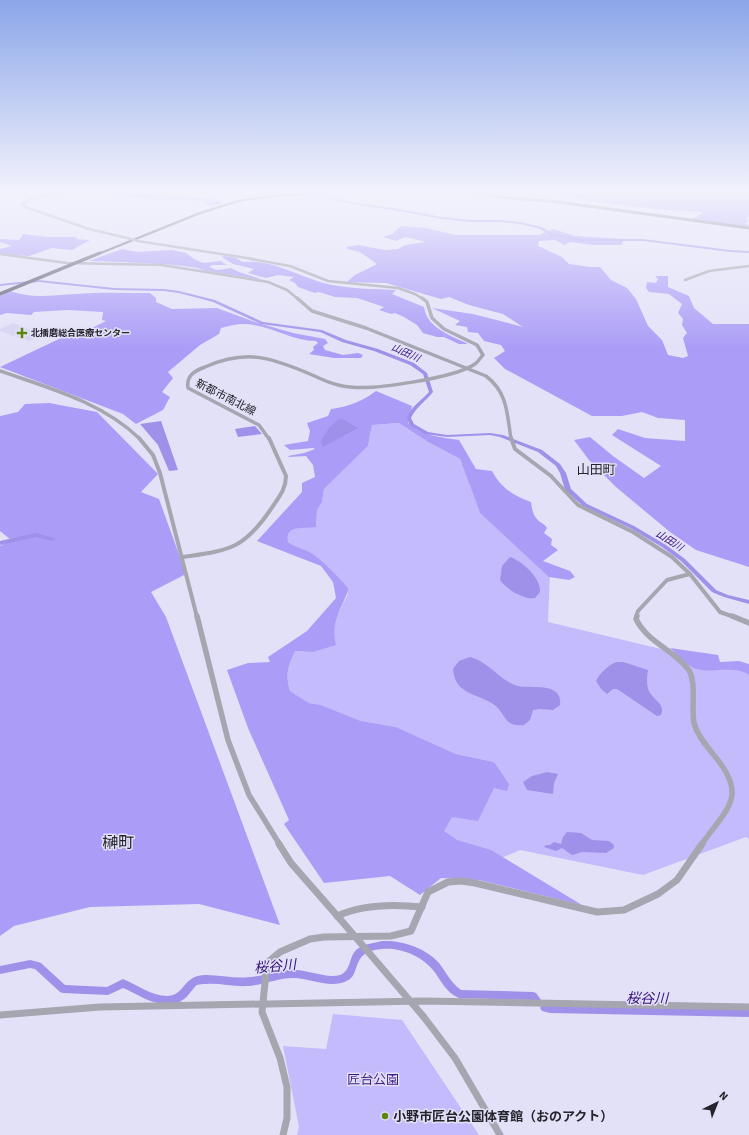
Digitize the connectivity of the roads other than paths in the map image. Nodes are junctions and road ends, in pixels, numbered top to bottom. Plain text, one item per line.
1 (118, 243) edge
2 (124, 243) edge
3 (124, 243) edge
4 (129, 243) edge
5 (156, 243) edge
6 (99, 253) junction
7 (0, 254) edge
8 (251, 259) junction
9 (260, 260) dead end
10 (749, 266) edge
11 (685, 280) dead end
12 (0, 293) edge
13 (465, 368) junction
14 (0, 371) edge
15 (183, 557) junction
16 (690, 574) junction
17 (749, 623) edge
18 (422, 907) junction
19 (339, 918) junction
20 (262, 1004) junction
21 (749, 1007) edge
22 (0, 1015) edge
23 (283, 1135) edge
24 (500, 1135) edge

1 - 6 highway
2 - 6 highway
3 - 6 highway
4 - 6 highway
5 - 8 street
6 - 12 highway, bridge
6 - 12 highway, bridge
7 - 13 street
8 - 9 street
8 - 13 street, 新都市南北線
10 - 11 street
13 - 15 street, 新都市南北線
13 - 16 street
14 - 15 street
15 - 19 street
16 - 17 street
16 - 18 street
18 - 19 street
18 - 20 street
19 - 24 street, bridge
20 - 21 street
20 - 22 street
20 - 23 street

